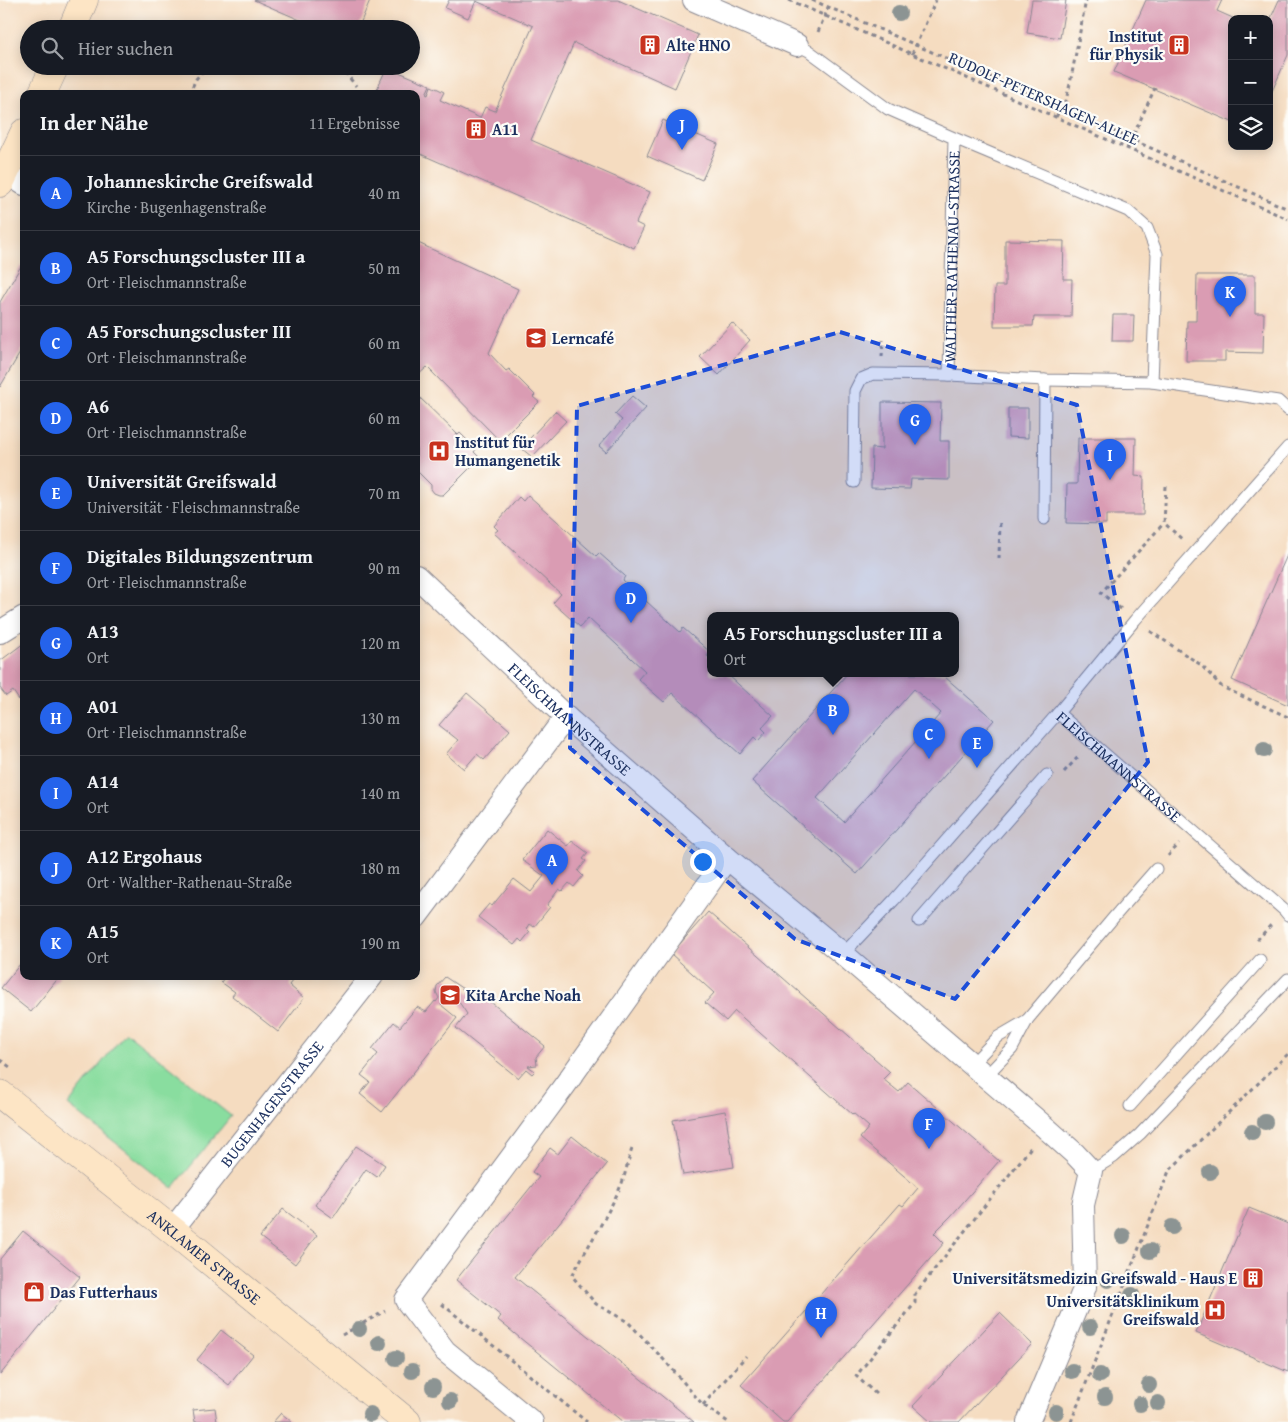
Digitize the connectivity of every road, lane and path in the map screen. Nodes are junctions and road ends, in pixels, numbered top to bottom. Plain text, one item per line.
1 (84, 0) edge
2 (694, 0) edge
3 (789, 0) edge
4 (812, 0) edge
5 (936, 0) edge
6 (1086, 0) edge
7 (828, 7) junction
8 (824, 16) junction
9 (76, 20) edge
10 (797, 45) joint
11 (916, 45) junction
12 (912, 54) junction
13 (51, 75) edge
14 (199, 75) edge
15 (347, 75) edge
16 (356, 86) dead end
17 (1155, 88) dead end
18 (44, 90) edge
19 (191, 90) edge
20 (1061, 108) junction
21 (1056, 118) junction
22 (954, 138) junction
23 (1131, 140) junction
24 (20, 146) edge
25 (1127, 149) junction
26 (10, 180) edge
27 (1288, 209) edge
28 (1288, 219) edge
29 (949, 375) junction
30 (1045, 380) junction
31 (1152, 382) junction
32 (1288, 410) edge
33 (1288, 447) edge
34 (854, 482) dead end
35 (1166, 486) dead end
36 (1000, 519) dead end
37 (1044, 519) dead end
38 (1164, 523) junction
39 (1195, 550) junction
40 (999, 559) dead end
41 (420, 580) edge
42 (20, 620) edge
43 (1135, 620) junction
44 (0, 632) edge
45 (1058, 713) junction
46 (1288, 717) edge
47 (567, 718) junction
48 (1092, 742) junction
49 (1047, 775) dead end
50 (1061, 775) dead end
51 (1191, 830) junction
52 (727, 858) junction
53 (1156, 870) joint
54 (420, 912) edge
55 (1286, 913) edge
56 (919, 921) dead end
57 (1254, 944) dead end
58 (843, 954) junction
59 (1260, 960) dead end
60 (1288, 979) edge
61 (369, 980) edge
62 (1028, 1019) junction
63 (1288, 1054) edge
64 (978, 1071) junction
65 (0, 1094) edge
66 (1130, 1106) dead end
67 (1035, 1141) dead end
68 (632, 1149) dead end
69 (1091, 1171) junction
70 (172, 1230) junction
71 (406, 1300) junction
72 (336, 1338) dead end
73 (746, 1356) dead end
74 (876, 1394) dead end
75 (703, 1405) junction
76 (407, 1422) edge
77 (532, 1422) edge
78 (586, 1422) edge
79 (728, 1422) edge
80 (1028, 1422) edge
81 (1071, 1422) edge

1 - 9 main road
2 - 10 street, WALTHER-RATHENAU-STRASSE
3 - 8 path, RUDOLF-PETERSHAGEN-ALLEE
4 - 7 path
5 - 11 path
6 - 20 path
7 - 8 path
7 - 11 path
8 - 12 path, RUDOLF-PETERSHAGEN-ALLEE
10 - 22 lane, WALTHER-RATHENAU-STRASSE
11 - 12 path
11 - 20 path
12 - 21 path, RUDOLF-PETERSHAGEN-ALLEE
13 - 18 main road
14 - 19 path
15 - 16 path
17 - 23 path
20 - 21 path
20 - 23 path
21 - 25 path, RUDOLF-PETERSHAGEN-ALLEE
22 - 29 lane, WALTHER-RATHENAU-STRASSE
22 - 31 lane, WALTHER-RATHENAU-STRASSE
23 - 25 path
23 - 27 path
24 - 26 main road
25 - 28 path, RUDOLF-PETERSHAGEN-ALLEE
29 - 30 lane, WALTHER-RATHENAU-STRASSE
29 - 34 lane, WALTHER-RATHENAU-STRASSE
30 - 31 lane, WALTHER-RATHENAU-STRASSE
30 - 37 lane
31 - 32 lane, WALTHER-RATHENAU-STRASSE
33 - 39 lane
35 - 38 path
36 - 40 path
38 - 39 path
38 - 43 path
39 - 43 lane
41 - 47 street, FLEISCHMANNSTRASSE
42 - 44 street
43 - 45 lane
43 - 46 path
45 - 48 lane, FLEISCHMANNSTRASSE
45 - 58 lane, FLEISCHMANNSTRASSE
47 - 52 street, FLEISCHMANNSTRASSE
47 - 54 street
48 - 50 path
48 - 51 lane, FLEISCHMANNSTRASSE
49 - 56 lane
51 - 53 path
51 - 55 lane, FLEISCHMANNSTRASSE
52 - 58 street, FLEISCHMANNSTRASSE
52 - 71 street
53 - 62 lane
55 - 57 path
58 - 64 street, FLEISCHMANNSTRASSE
59 - 66 lane
60 - 69 lane
61 - 70 street, BUGENHAGENSTRASSE
62 - 64 lane
62 - 64 lane
63 - 81 path
64 - 69 street, FLEISCHMANNSTRASSE
65 - 70 main road, ANKLAMER STRASSE
67 - 74 path
68 - 75 path
69 - 80 street
70 - 76 main road, ANKLAMER STRASSE
71 - 72 path
71 - 77 street
71 - 78 path
73 - 75 path
75 - 79 path

